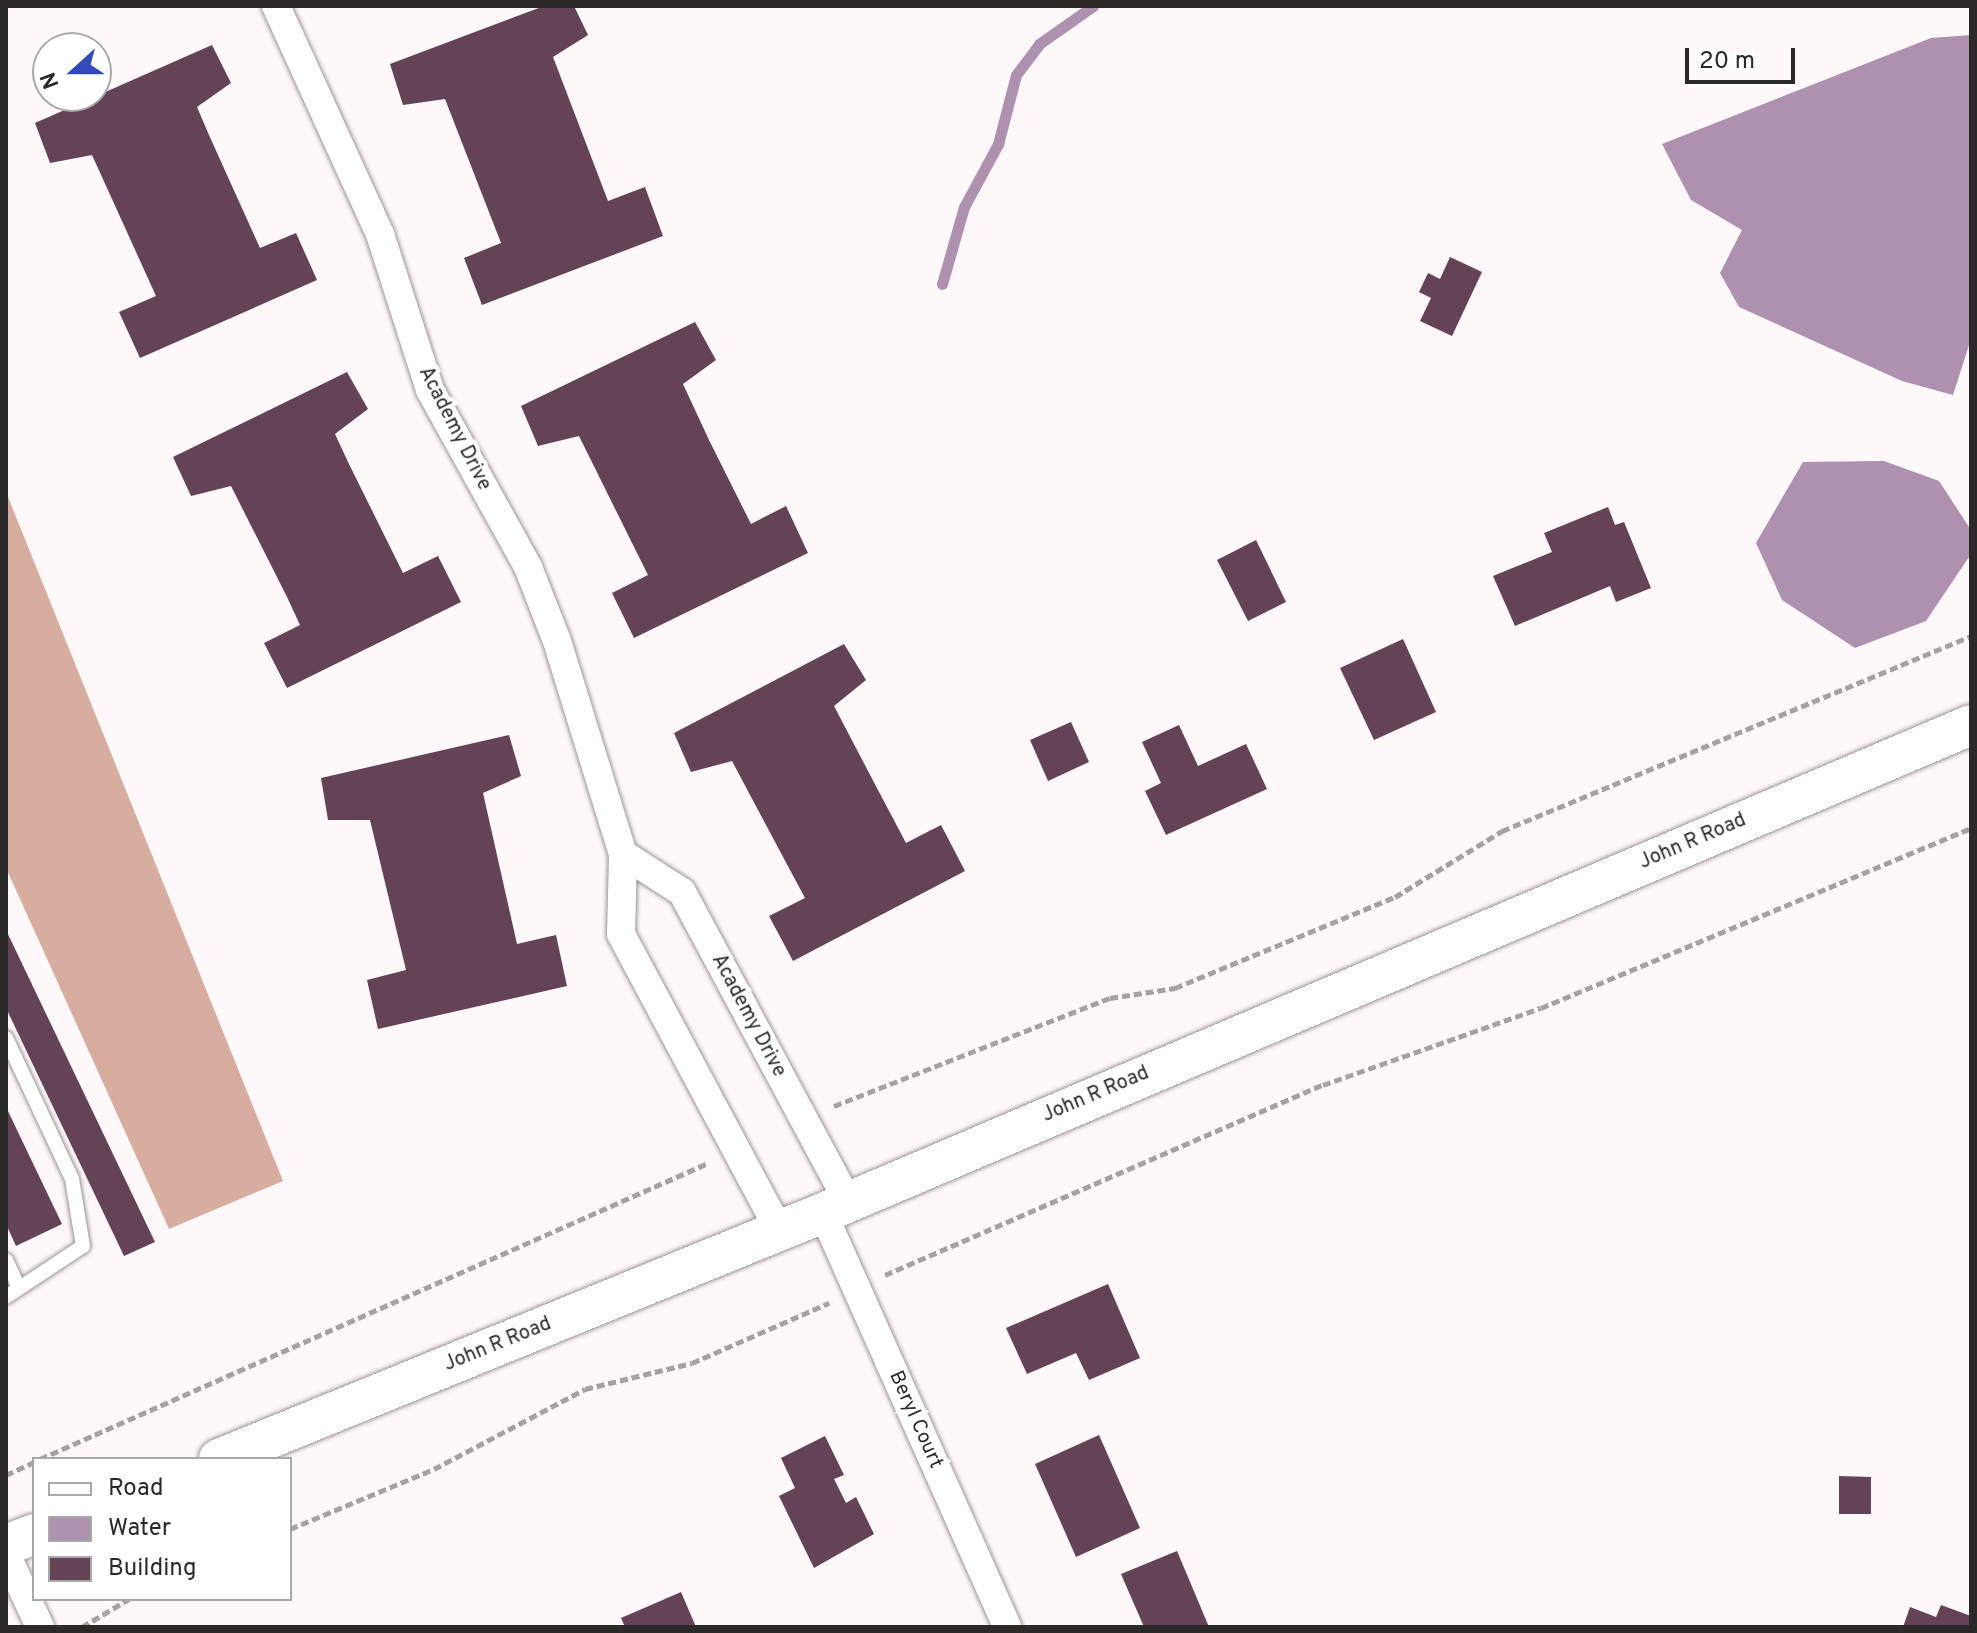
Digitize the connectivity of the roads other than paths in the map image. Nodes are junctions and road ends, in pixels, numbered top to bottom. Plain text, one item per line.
1 (276, 6) edge
2 (1971, 725) edge
3 (623, 854) junction
4 (6, 1038) edge
5 (836, 1207) junction
6 (779, 1230) junction
7 (6, 1260) edge
8 (19, 1288) junction
9 (6, 1297) edge
10 (224, 1457) edge
11 (32, 1535) edge
12 (6, 1545) edge
13 (6, 1554) edge
14 (40, 1627) edge
15 (1007, 1627) edge

1 - 3 street, Academy Drive
2 - 5 main road, John R Road
3 - 5 street, Academy Drive
3 - 6 street, Academy Drive
4 - 8 lane
5 - 6 main road, John R Road
5 - 15 street, Beryl Court
6 - 10 main road, John R Road
7 - 8 lane
8 - 9 lane
11 - 12 main road
13 - 14 street

